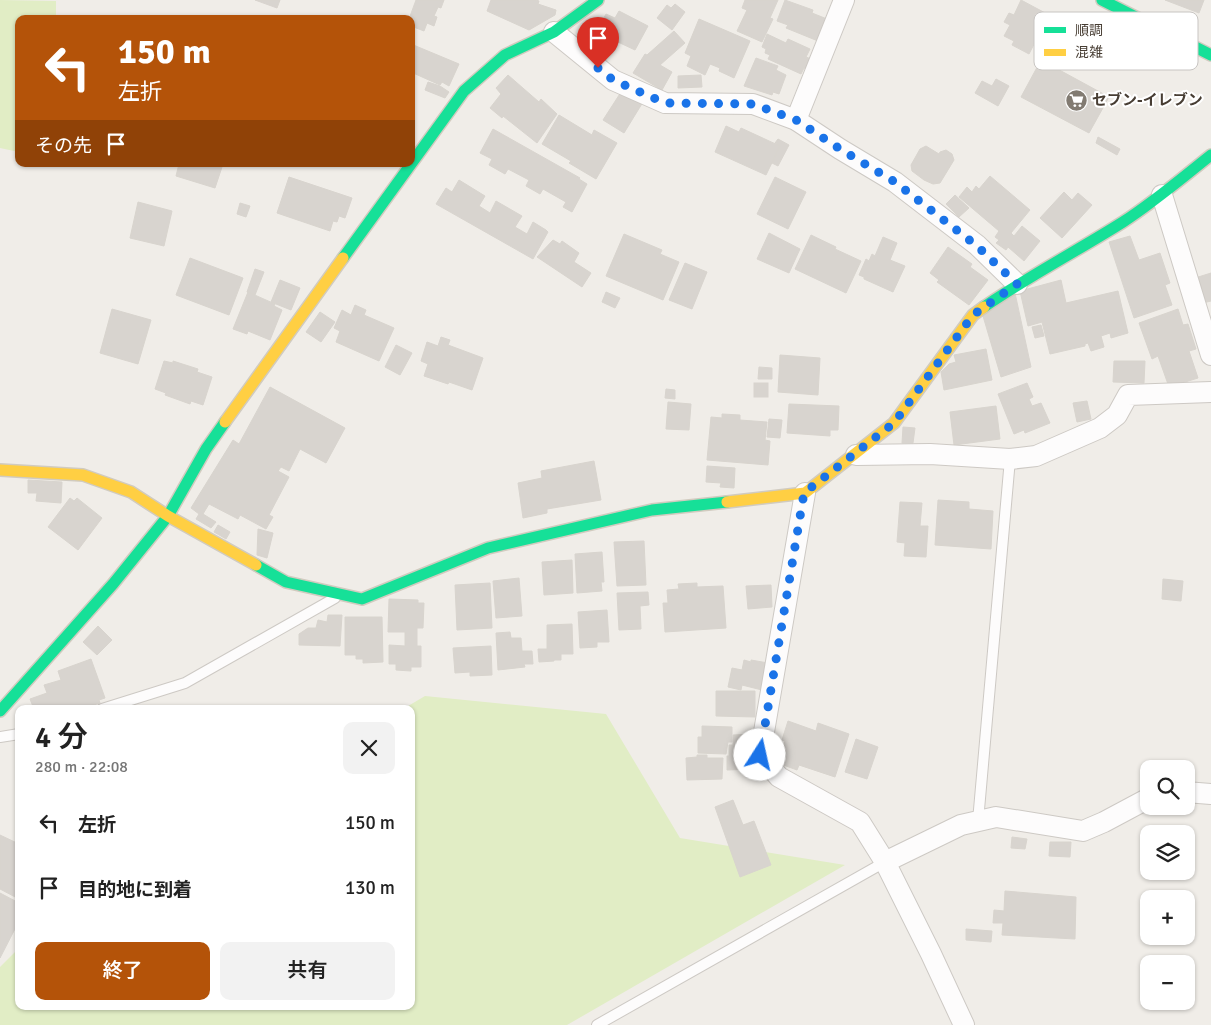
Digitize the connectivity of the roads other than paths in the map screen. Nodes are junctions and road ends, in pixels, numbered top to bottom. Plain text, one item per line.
1 (844, 0) edge
2 (1102, 0) edge
3 (592, 1) edge
4 (1125, 12) edge
5 (554, 32) junction
6 (1198, 49) edge
7 (1211, 56) edge
8 (796, 120) junction
9 (1211, 155) edge
10 (415, 159) edge
11 (409, 167) edge
12 (1162, 195) junction
13 (1017, 284) junction
14 (1211, 355) edge
15 (1211, 392) edge
16 (856, 455) junction
17 (1010, 459) junction
18 (0, 470) edge
19 (804, 493) junction
20 (168, 516) junction
21 (342, 594) junction
22 (115, 705) edge
23 (0, 710) edge
24 (15, 735) edge
25 (0, 737) edge
26 (1195, 793) edge
27 (1211, 794) edge
28 (1140, 803) edge
29 (978, 822) junction
30 (885, 862) junction
31 (597, 1025) edge
32 (964, 1025) edge

1 - 8 street
2 - 4 street
3 - 5 street
5 - 8 street
5 - 10 street
6 - 7 street
8 - 13 street
9 - 12 street
11 - 20 street
12 - 13 street
12 - 14 street
13 - 16 street
15 - 17 street
16 - 17 street
16 - 19 street
17 - 29 lane
18 - 20 street
19 - 21 street
19 - 30 street
20 - 21 street
20 - 23 street
21 - 22 lane
24 - 25 lane
26 - 27 street
28 - 29 street
29 - 30 street
30 - 31 lane
30 - 32 street

